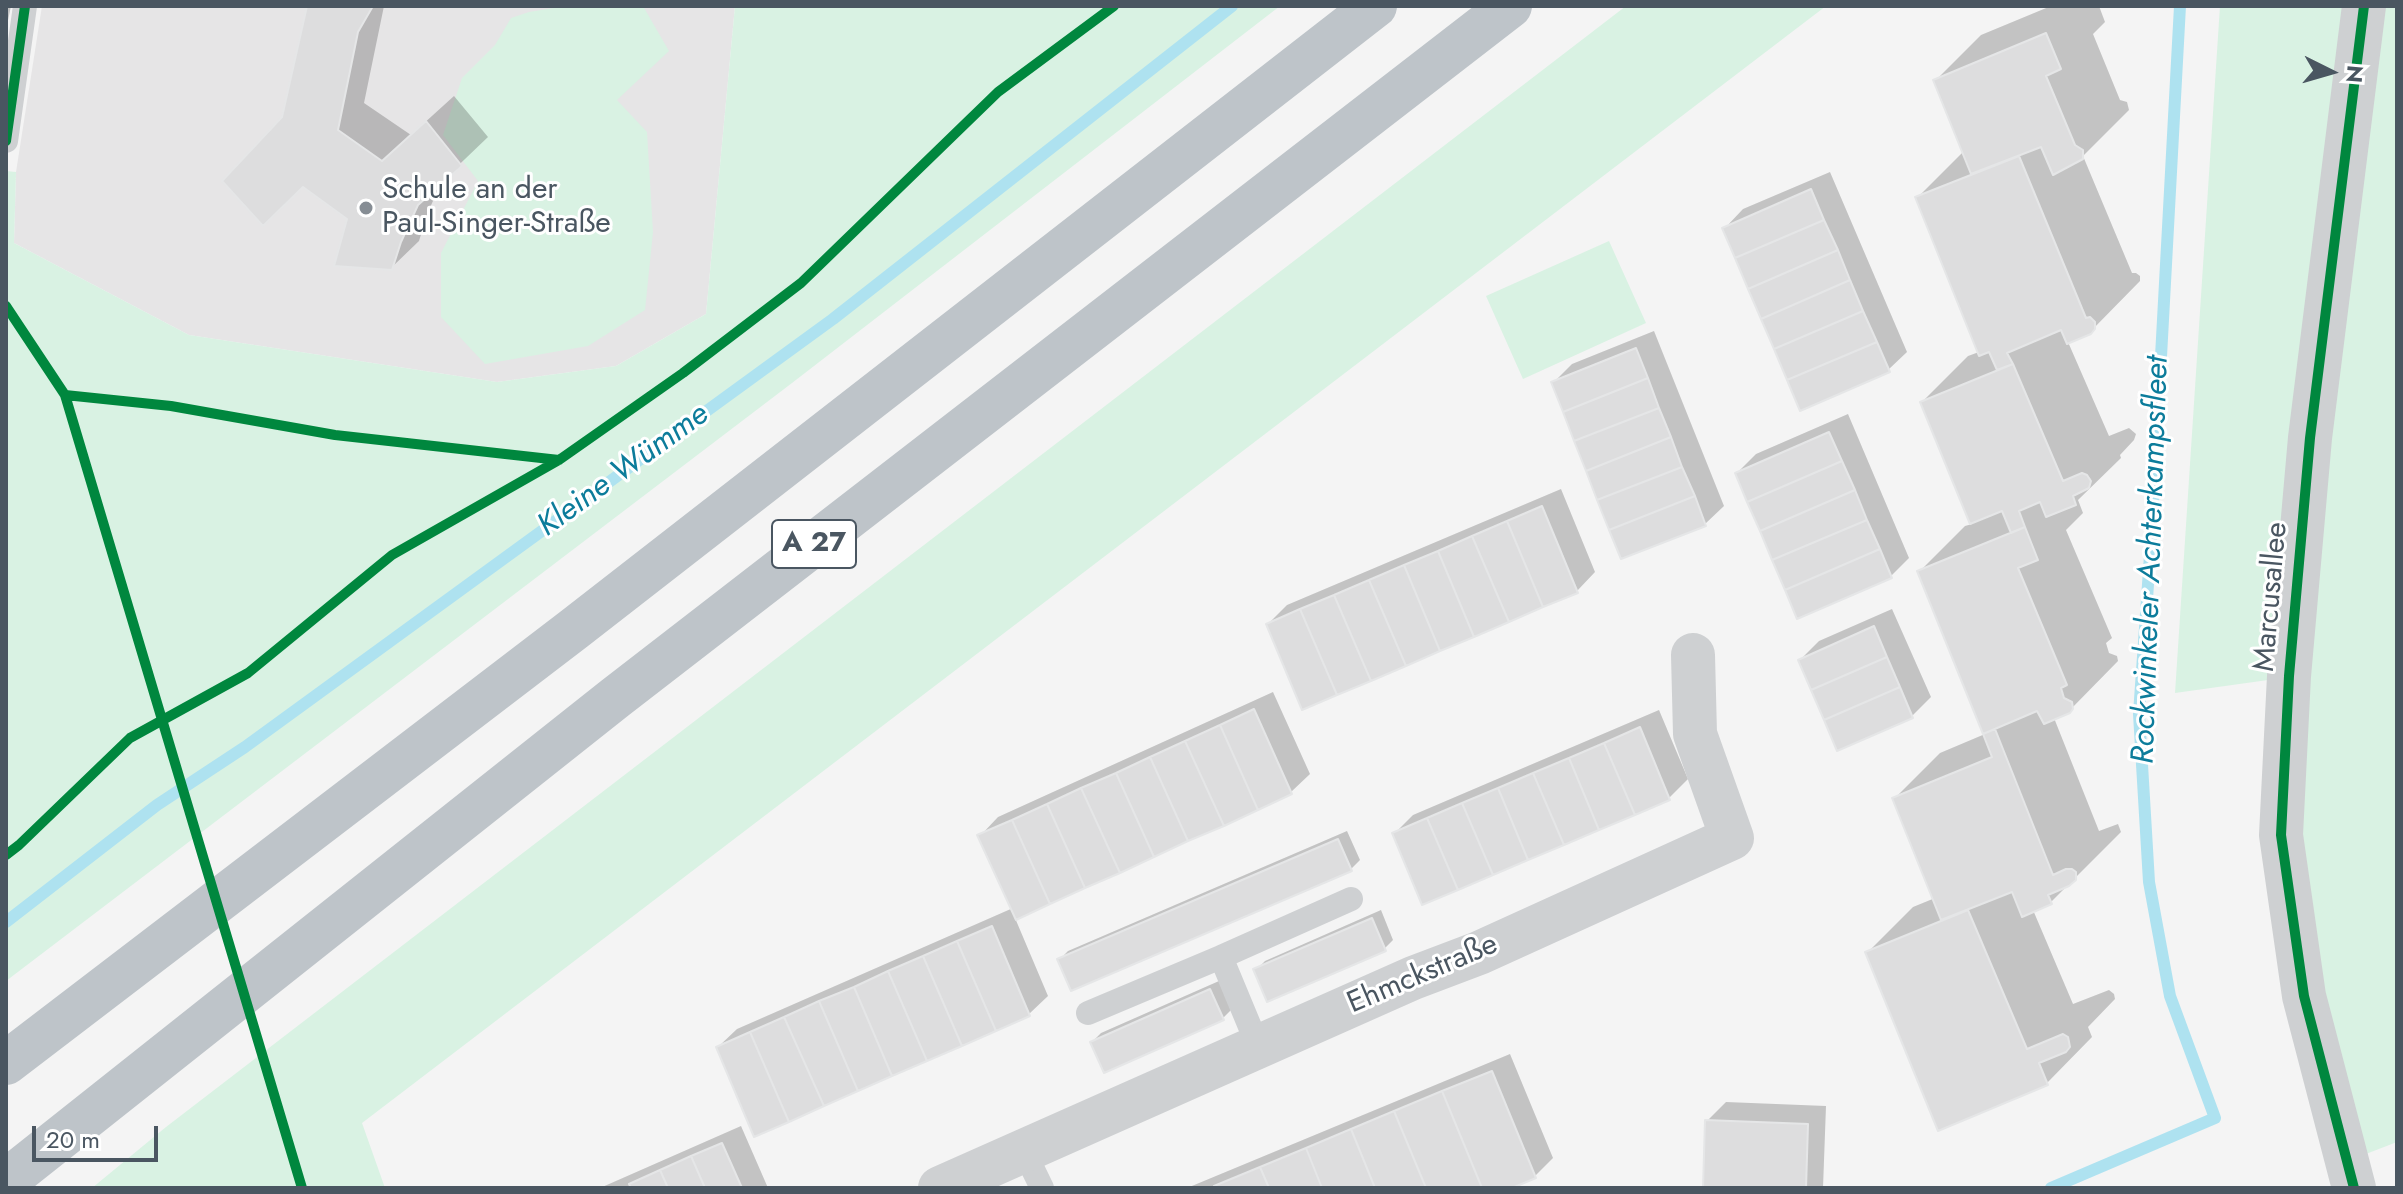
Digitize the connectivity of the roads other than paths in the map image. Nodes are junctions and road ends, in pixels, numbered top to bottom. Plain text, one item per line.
1 (25, 6) edge
2 (1375, 6) edge
3 (1510, 6) edge
4 (2364, 6) edge
5 (6, 141) edge
6 (1693, 655) dead end
7 (1351, 899) dead end
8 (1221, 957) junction
9 (1088, 1013) dead end
10 (1258, 1046) junction
11 (6, 1063) edge
12 (1033, 1170) edge
13 (6, 1181) edge
14 (940, 1188) edge
15 (2354, 1188) edge

1 - 5 lane
2 - 11 highway, A 27
3 - 13 highway, A 27
4 - 15 street, Marcusallee
6 - 10 street, Ehmckstraße
7 - 8 lane
8 - 9 lane
8 - 10 lane
10 - 12 street, Ehmckstraße
12 - 14 street, Ehmckstraße

